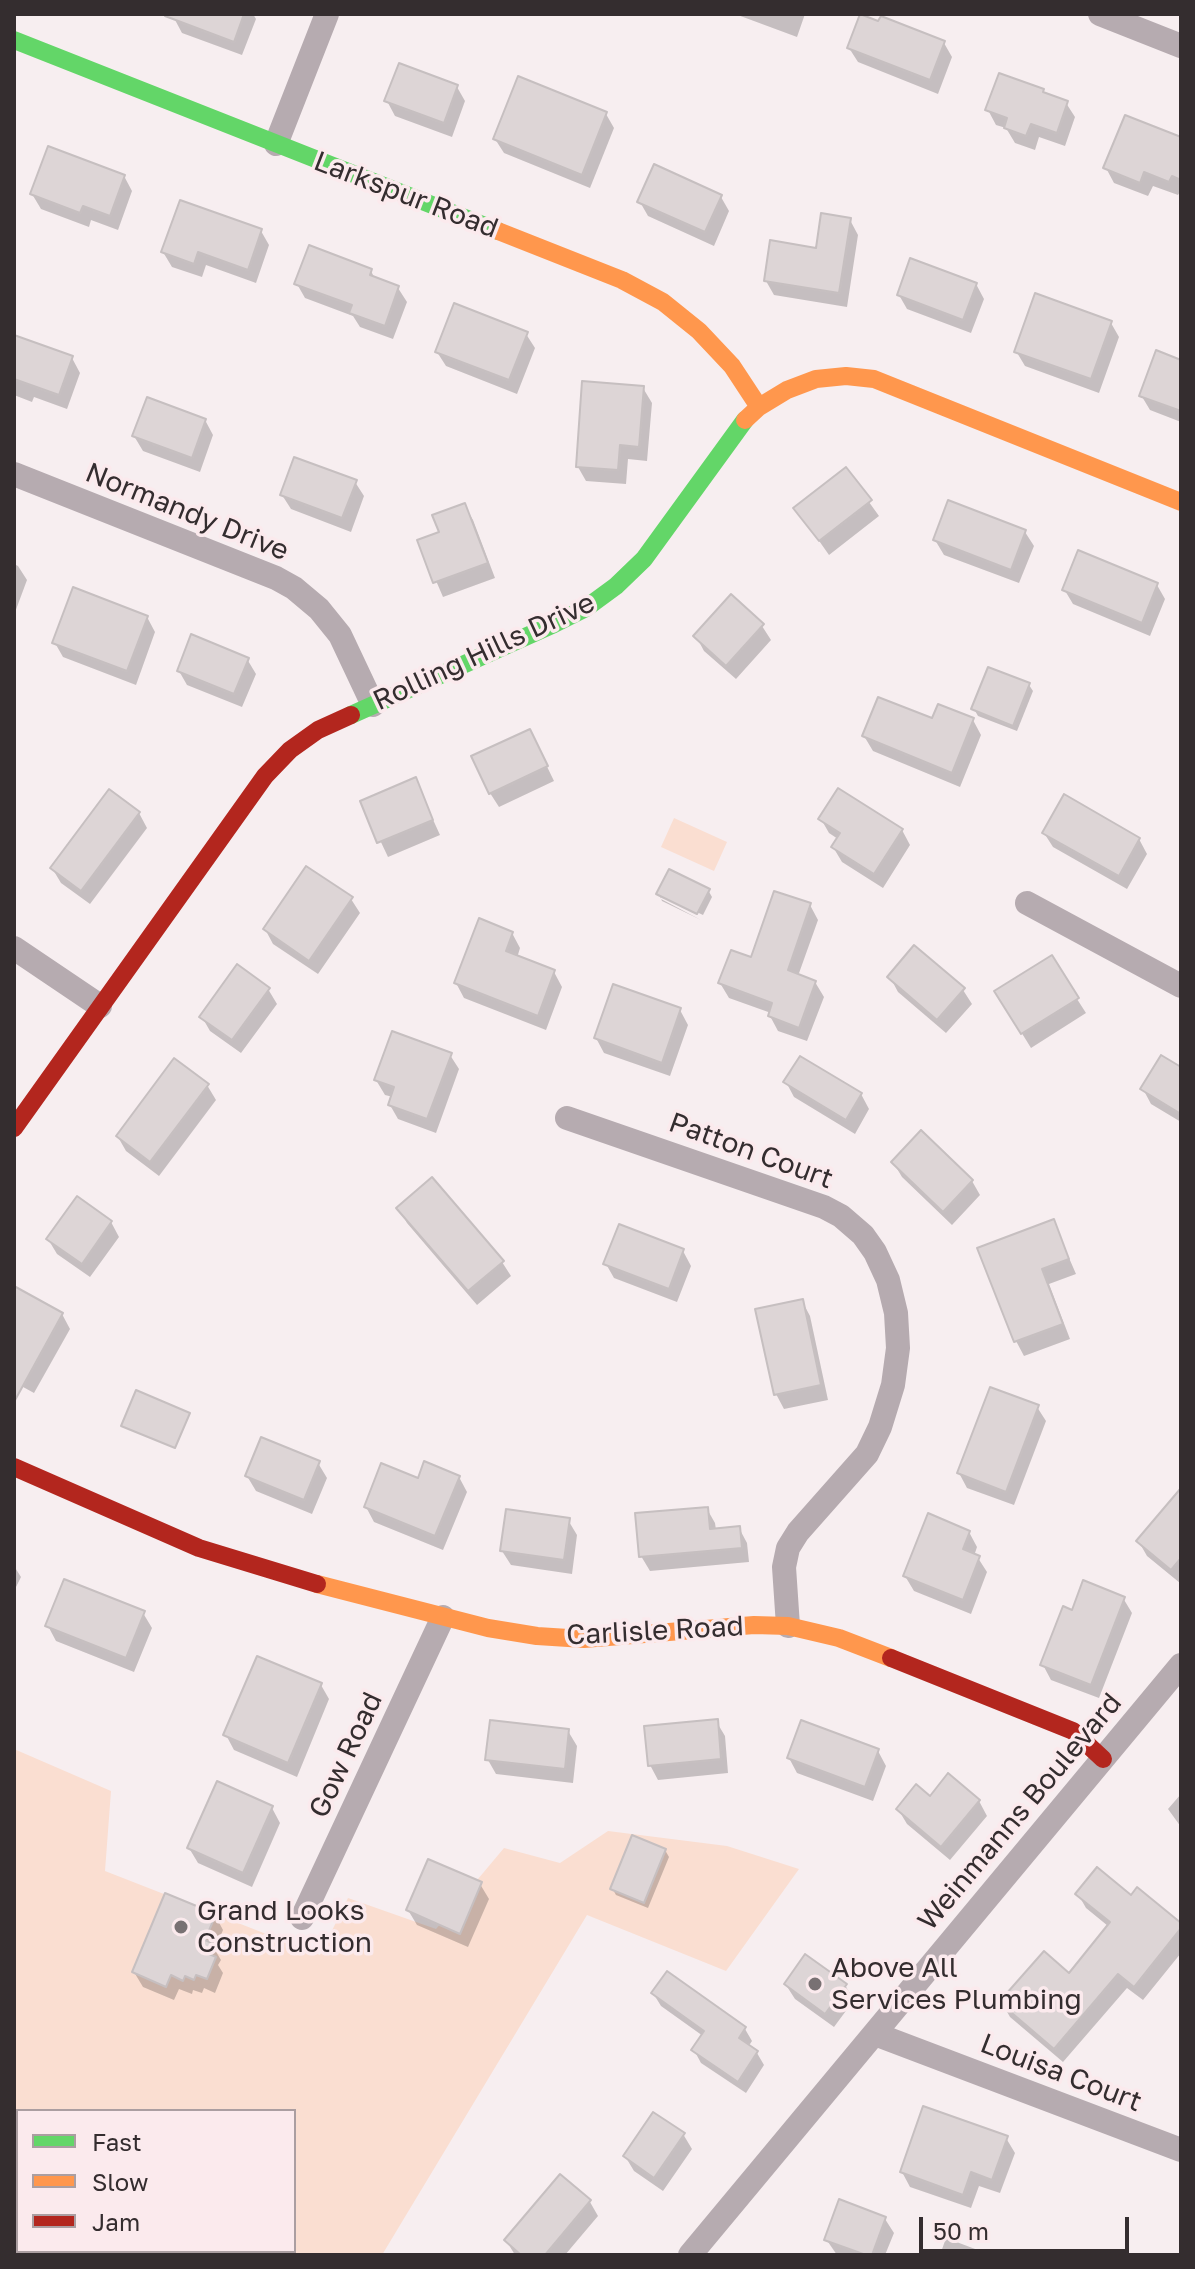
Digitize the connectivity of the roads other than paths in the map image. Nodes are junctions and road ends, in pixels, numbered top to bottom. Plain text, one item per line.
1 (327, 14) edge
2 (1100, 14) edge
3 (14, 40) edge
4 (1181, 46) edge
5 (276, 144) junction
6 (759, 407) junction
7 (14, 474) edge
8 (1181, 502) edge
9 (373, 705) junction
10 (1027, 903) dead end
11 (14, 948) edge
12 (1181, 986) edge
13 (100, 1006) junction
14 (567, 1118) dead end
15 (14, 1128) edge
16 (14, 1467) edge
17 (443, 1617) junction
18 (788, 1626) junction
19 (1181, 1665) edge
20 (1103, 1759) junction
21 (302, 1918) dead end
22 (875, 2034) junction
23 (1181, 2150) edge
24 (690, 2255) edge

1 - 5 street
2 - 4 street
3 - 5 street, Larkspur Road
5 - 6 street, Larkspur Road
6 - 8 street, Rolling Hills Drive
6 - 9 street, Rolling Hills Drive
7 - 9 street, Normandy Drive
9 - 13 street, Rolling Hills Drive
10 - 12 street
11 - 13 street
13 - 15 street, Rolling Hills Drive
14 - 18 street, Patton Court
16 - 17 street, Carlisle Road
17 - 18 street, Carlisle Road
17 - 21 street, Gow Road
18 - 20 street, Carlisle Road
19 - 20 street, Weinmanns Boulevard
20 - 22 street, Weinmanns Boulevard
22 - 23 street, Louisa Court
22 - 24 street, Weinmanns Boulevard

